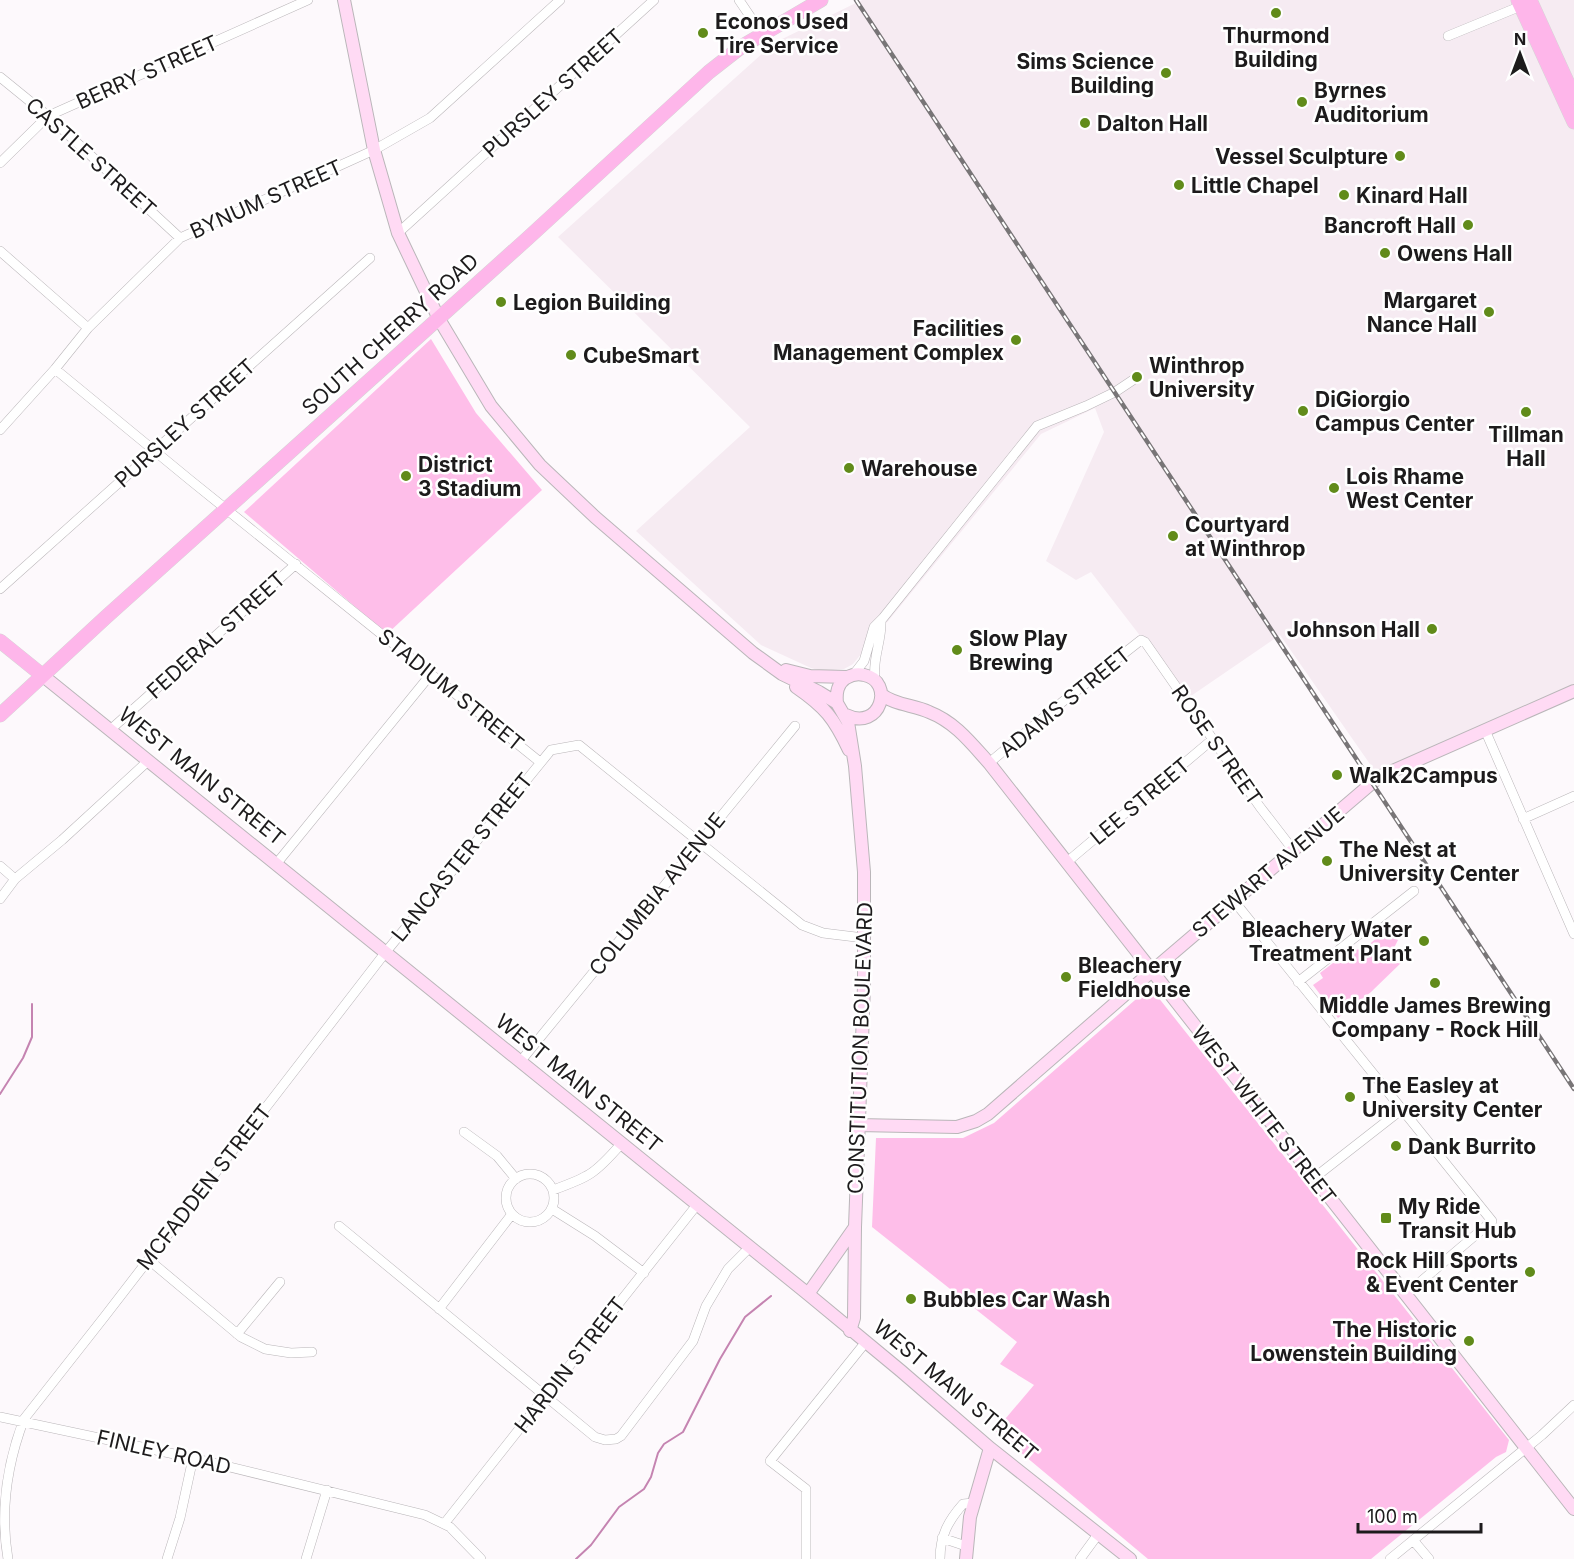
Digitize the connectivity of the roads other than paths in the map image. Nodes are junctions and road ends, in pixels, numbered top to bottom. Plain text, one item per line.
1 (308, 0) edge
2 (344, 0) edge
3 (560, 0) edge
4 (654, 0) edge
5 (739, 0) edge
6 (821, 0) edge
7 (1527, 1) edge
8 (762, 34) junction
9 (1448, 36) dead end
10 (0, 77) edge
11 (1574, 97) edge
12 (48, 116) junction
13 (1574, 122) edge
14 (374, 150) junction
15 (0, 163) edge
16 (398, 233) junction
17 (180, 238) junction
18 (0, 251) edge
19 (370, 258) dead end
20 (439, 319) junction
21 (88, 328) junction
22 (55, 369) junction
23 (1133, 380) dead end
24 (0, 430) edge
25 (154, 450) junction
26 (226, 509) junction
27 (296, 564) junction
28 (0, 589) edge
29 (881, 621) junction
30 (1141, 640) joint
31 (0, 641) edge
32 (771, 665) junction
33 (431, 674) junction
34 (782, 674) junction
35 (42, 675) junction
36 (850, 676) junction
37 (875, 680) junction
38 (1574, 691) edge
39 (881, 694) junction
40 (837, 703) junction
41 (920, 708) junction
42 (871, 714) junction
43 (0, 715) edge
44 (846, 715) junction
45 (795, 726) dead end
46 (110, 730) junction
47 (1485, 730) junction
48 (1213, 739) junction
49 (148, 761) junction
50 (540, 762) junction
51 (855, 763) junction
52 (989, 763) junction
53 (1574, 796) edge
54 (1523, 819) junction
55 (699, 841) junction
56 (1294, 851) junction
57 (1067, 862) junction
58 (277, 863) junction
59 (0, 866) edge
60 (15, 879) junction
61 (1414, 891) dead end
62 (0, 899) edge
63 (1234, 901) junction
64 (1574, 934) edge
65 (864, 938) junction
66 (385, 953) junction
67 (1152, 971) junction
68 (1298, 982) junction
69 (520, 1062) junction
70 (1401, 1110) junction
71 (858, 1125) junction
72 (464, 1132) dead end
73 (621, 1144) junction
74 (1314, 1178) junction
75 (516, 1179) junction
76 (553, 1190) junction
77 (696, 1206) junction
78 (552, 1209) junction
79 (512, 1214) junction
80 (339, 1226) dead end
81 (855, 1227) junction
82 (749, 1248) junction
83 (149, 1260) junction
84 (644, 1272) junction
85 (280, 1282) dead end
86 (808, 1294) junction
87 (1406, 1295) junction
88 (439, 1309) junction
89 (850, 1331) junction
90 (237, 1334) junction
91 (865, 1343) junction
92 (312, 1352) dead end
93 (546, 1395) junction
94 (1574, 1405) edge
95 (0, 1417) edge
96 (23, 1421) junction
97 (990, 1448) junction
98 (1525, 1448) junction
99 (194, 1458) junction
100 (327, 1490) junction
101 (973, 1503) junction
102 (1574, 1509) edge
103 (444, 1524) junction
104 (1099, 1533) junction
105 (942, 1538) junction
106 (1413, 1540) junction
107 (966, 1553) edge
108 (8, 1559) edge
109 (167, 1559) edge
110 (306, 1559) edge
111 (481, 1559) edge
112 (806, 1559) edge
113 (940, 1559) edge
114 (1080, 1559) edge
115 (1130, 1559) edge
116 (1390, 1559) edge
117 (1429, 1559) edge

1 - 12 street, BERRY STREET
2 - 14 street, CONSTITUTION BOULEVARD
3 - 14 street, BYNUM STREET
4 - 16 street, PURSLEY STREET
5 - 8 street
6 - 8 main road, SOUTH CHERRY ROAD
7 - 9 street
7 - 11 main road
7 - 13 main road
8 - 20 main road, SOUTH CHERRY ROAD
10 - 12 street, CASTLE STREET
12 - 15 street, BERRY STREET
12 - 17 street, CASTLE STREET
14 - 16 street, CONSTITUTION BOULEVARD
14 - 17 street, BYNUM STREET
16 - 20 street, CONSTITUTION BOULEVARD
17 - 21 street, BYNUM STREET
18 - 21 street
19 - 25 street, PURSLEY STREET
20 - 26 main road, SOUTH CHERRY ROAD
20 - 32 street, CONSTITUTION BOULEVARD
21 - 22 street, BYNUM STREET
22 - 24 street, BYNUM STREET
22 - 25 street, STADIUM STREET
23 - 29 street
25 - 26 street, STADIUM STREET
25 - 28 street, PURSLEY STREET
26 - 27 street, STADIUM STREET
26 - 35 main road, SOUTH CHERRY ROAD
27 - 33 street, STADIUM STREET
27 - 46 street, FEDERAL STREET
29 - 36 street
29 - 37 street
30 - 48 street, ROSE STREET
30 - 52 street, ADAMS STREET
31 - 35 main road, WEST MAIN STREET
32 - 34 street, CONSTITUTION BOULEVARD
32 - 36 street, CONSTITUTION BOULEVARD
33 - 50 street, STADIUM STREET
33 - 58 street
34 - 40 street, CONSTITUTION BOULEVARD
34 - 51 street
35 - 43 main road, SOUTH CHERRY ROAD
35 - 46 street, WEST MAIN STREET
36 - 37 street, CONSTITUTION BOULEVARD
36 - 40 street
37 - 39 street
38 - 47 street, STEWART AVENUE
39 - 41 street, WEST WHITE STREET
39 - 42 street, CONSTITUTION BOULEVARD
40 - 44 street, CONSTITUTION BOULEVARD
41 - 42 street, WEST WHITE STREET
41 - 52 street, WEST WHITE STREET
42 - 44 street
42 - 51 street, CONSTITUTION BOULEVARD
44 - 51 street, CONSTITUTION BOULEVARD
45 - 55 street, COLUMBIA AVENUE
46 - 49 street, WEST MAIN STREET
47 - 54 street
47 - 56 street, STEWART AVENUE
48 - 56 street, ROSE STREET
48 - 57 street, LEE STREET
49 - 58 street, WEST MAIN STREET
49 - 60 street
50 - 55 street, STADIUM STREET
50 - 66 street, LANCASTER STREET
51 - 65 street, CONSTITUTION BOULEVARD
52 - 57 street, WEST WHITE STREET
53 - 54 street
54 - 64 street
55 - 65 street, STADIUM STREET
55 - 69 street, COLUMBIA AVENUE
56 - 63 street, STEWART AVENUE
57 - 67 street, WEST WHITE STREET
58 - 66 street, WEST MAIN STREET
59 - 60 street
60 - 62 street
61 - 68 street
63 - 67 street, STEWART AVENUE
63 - 68 street
65 - 71 street, CONSTITUTION BOULEVARD
66 - 69 street, WEST MAIN STREET
66 - 83 street, MCFADDEN STREET
67 - 71 street, STEWART AVENUE
67 - 74 street, WEST WHITE STREET
68 - 70 street
69 - 73 street, WEST MAIN STREET
70 - 74 street
70 - 87 street
71 - 81 street, CONSTITUTION BOULEVARD
72 - 75 street
73 - 76 street
73 - 77 street, WEST MAIN STREET
74 - 87 street, WEST WHITE STREET
75 - 76 street
75 - 79 street
76 - 78 street
77 - 82 street, WEST MAIN STREET
77 - 84 street, HARDIN STREET
78 - 79 street
78 - 84 street
79 - 88 street
80 - 88 street
81 - 86 street
81 - 89 street, CONSTITUTION BOULEVARD
82 - 86 street, WEST MAIN STREET
82 - 93 street
83 - 90 street
83 - 96 street, MCFADDEN STREET
84 - 93 street, HARDIN STREET
85 - 90 street
86 - 89 street, WEST MAIN STREET
87 - 98 street, WEST WHITE STREET
88 - 93 street
89 - 91 street, WEST MAIN STREET
90 - 92 street
91 - 97 street, WEST MAIN STREET
91 - 112 street
93 - 103 street, HARDIN STREET
94 - 98 street
95 - 96 street, FINLEY ROAD
96 - 99 street, FINLEY ROAD
96 - 108 street
97 - 101 street
97 - 104 street, WEST MAIN STREET
98 - 102 street, WEST WHITE STREET
98 - 106 street
99 - 100 street, FINLEY ROAD
99 - 109 street
100 - 103 street, FINLEY ROAD
100 - 110 street
101 - 105 street
101 - 107 street
103 - 111 street
104 - 114 street
104 - 115 street, WEST MAIN STREET
105 - 107 street
105 - 113 street
106 - 116 street
106 - 117 street

